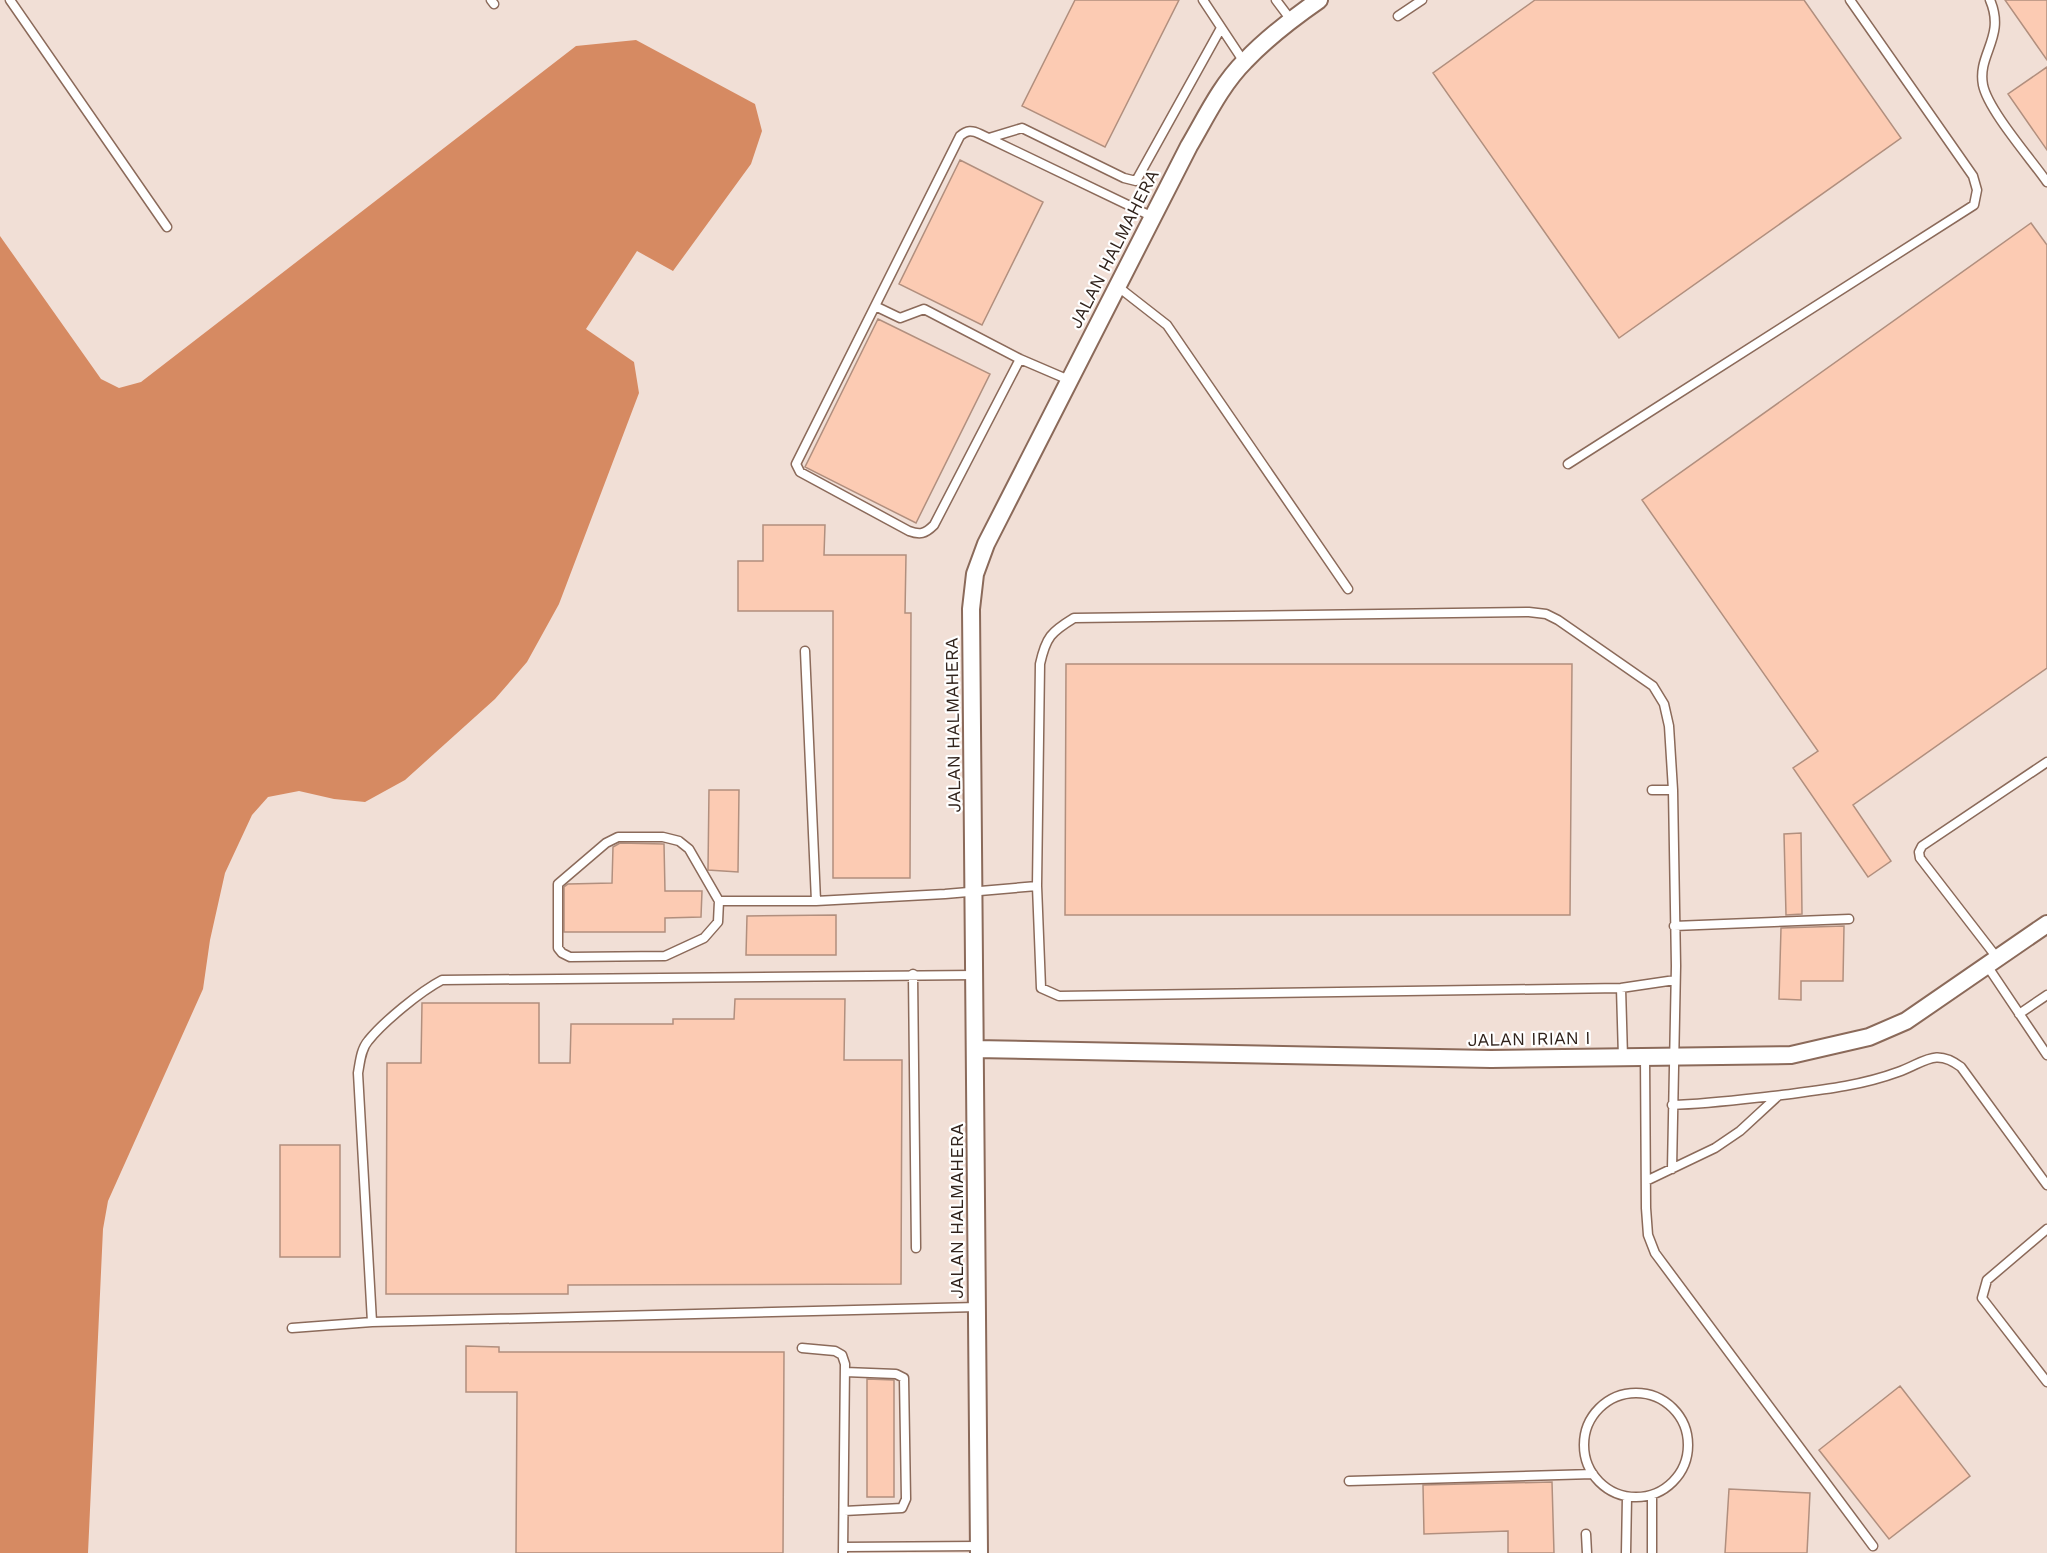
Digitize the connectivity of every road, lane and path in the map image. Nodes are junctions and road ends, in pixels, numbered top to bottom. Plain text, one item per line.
1 (10, 0) edge
2 (1203, 0) edge
3 (1276, 0) edge
4 (1319, 0) edge
5 (1422, 0) edge
6 (1850, 0) edge
7 (1990, 0) edge
8 (1398, 16) dead end
9 (1291, 20) junction
10 (1221, 28) junction
11 (1244, 62) junction
12 (989, 138) junction
13 (2047, 182) edge
14 (1153, 216) junction
15 (167, 227) dead end
16 (1117, 286) junction
17 (875, 306) junction
18 (1020, 359) junction
19 (1069, 380) junction
20 (1568, 464) dead end
21 (1348, 589) dead end
22 (805, 651) dead end
23 (2047, 762) edge
24 (1652, 790) dead end
25 (1673, 790) junction
26 (1037, 886) junction
27 (975, 890) junction
28 (719, 901) junction
29 (816, 901) junction
30 (1849, 919) dead end
31 (2047, 924) edge
32 (1674, 926) junction
33 (1993, 963) junction
34 (913, 974) junction
35 (976, 975) junction
36 (1675, 980) junction
37 (1621, 988) junction
38 (2047, 995) edge
39 (2019, 1014) junction
40 (975, 1049) junction
41 (1672, 1055) junction
42 (2047, 1055) edge
43 (1645, 1056) junction
44 (1623, 1057) junction
45 (1779, 1095) junction
46 (1672, 1105) junction
47 (1672, 1169) junction
48 (1646, 1181) junction
49 (2047, 1185) edge
50 (2047, 1229) edge
51 (916, 1248) dead end
52 (977, 1307) junction
53 (372, 1322) junction
54 (292, 1328) dead end
55 (802, 1348) dead end
56 (845, 1372) junction
57 (2047, 1382) edge
58 (1593, 1474) junction
59 (1349, 1481) dead end
60 (1652, 1495) junction
61 (1627, 1497) junction
62 (844, 1511) junction
63 (1586, 1534) dead end
64 (1873, 1546) dead end
65 (843, 1550) edge
66 (979, 1550) edge
67 (1587, 1553) edge
68 (1626, 1553) edge
69 (1652, 1553) edge

1 - 15 lane
2 - 10 lane
3 - 9 lane
4 - 9 street, JALAN HALMAHERA
5 - 8 lane
6 - 20 lane
7 - 13 lane
9 - 11 street, JALAN HALMAHERA
10 - 11 lane
10 - 12 lane
11 - 14 street, JALAN HALMAHERA
12 - 14 lane
12 - 17 lane
14 - 16 street, JALAN HALMAHERA
16 - 19 street, JALAN HALMAHERA
16 - 21 lane
17 - 18 lane
17 - 18 lane
18 - 19 lane
19 - 27 street, JALAN HALMAHERA
22 - 29 lane
23 - 33 lane
24 - 25 lane
25 - 26 lane
25 - 32 lane
26 - 27 lane
26 - 37 lane
27 - 29 lane
27 - 35 street, JALAN HALMAHERA
28 - 28 lane
28 - 29 lane
30 - 32 lane
31 - 33 street, JALAN IRIAN I
32 - 36 lane
33 - 39 lane
33 - 41 street, JALAN IRIAN I
34 - 35 lane
34 - 51 lane
34 - 53 lane
35 - 40 street, JALAN HALMAHERA
36 - 37 lane
36 - 41 lane
37 - 44 lane
38 - 39 lane
39 - 42 lane
40 - 44 street, JALAN IRIAN I
40 - 52 street, JALAN HALMAHERA
41 - 43 street, JALAN IRIAN I
41 - 46 lane
43 - 44 street, JALAN IRIAN I
43 - 48 lane
45 - 46 lane
45 - 47 lane
45 - 49 lane
46 - 47 lane
47 - 48 lane
48 - 64 lane
50 - 57 lane
52 - 53 lane
52 - 66 street, JALAN HALMAHERA
53 - 54 lane
55 - 56 lane
56 - 62 lane
56 - 62 lane
58 - 59 lane
58 - 60 lane
58 - 61 lane
60 - 61 lane
60 - 69 lane
61 - 68 lane
62 - 65 lane
63 - 67 lane
65 - 66 lane

